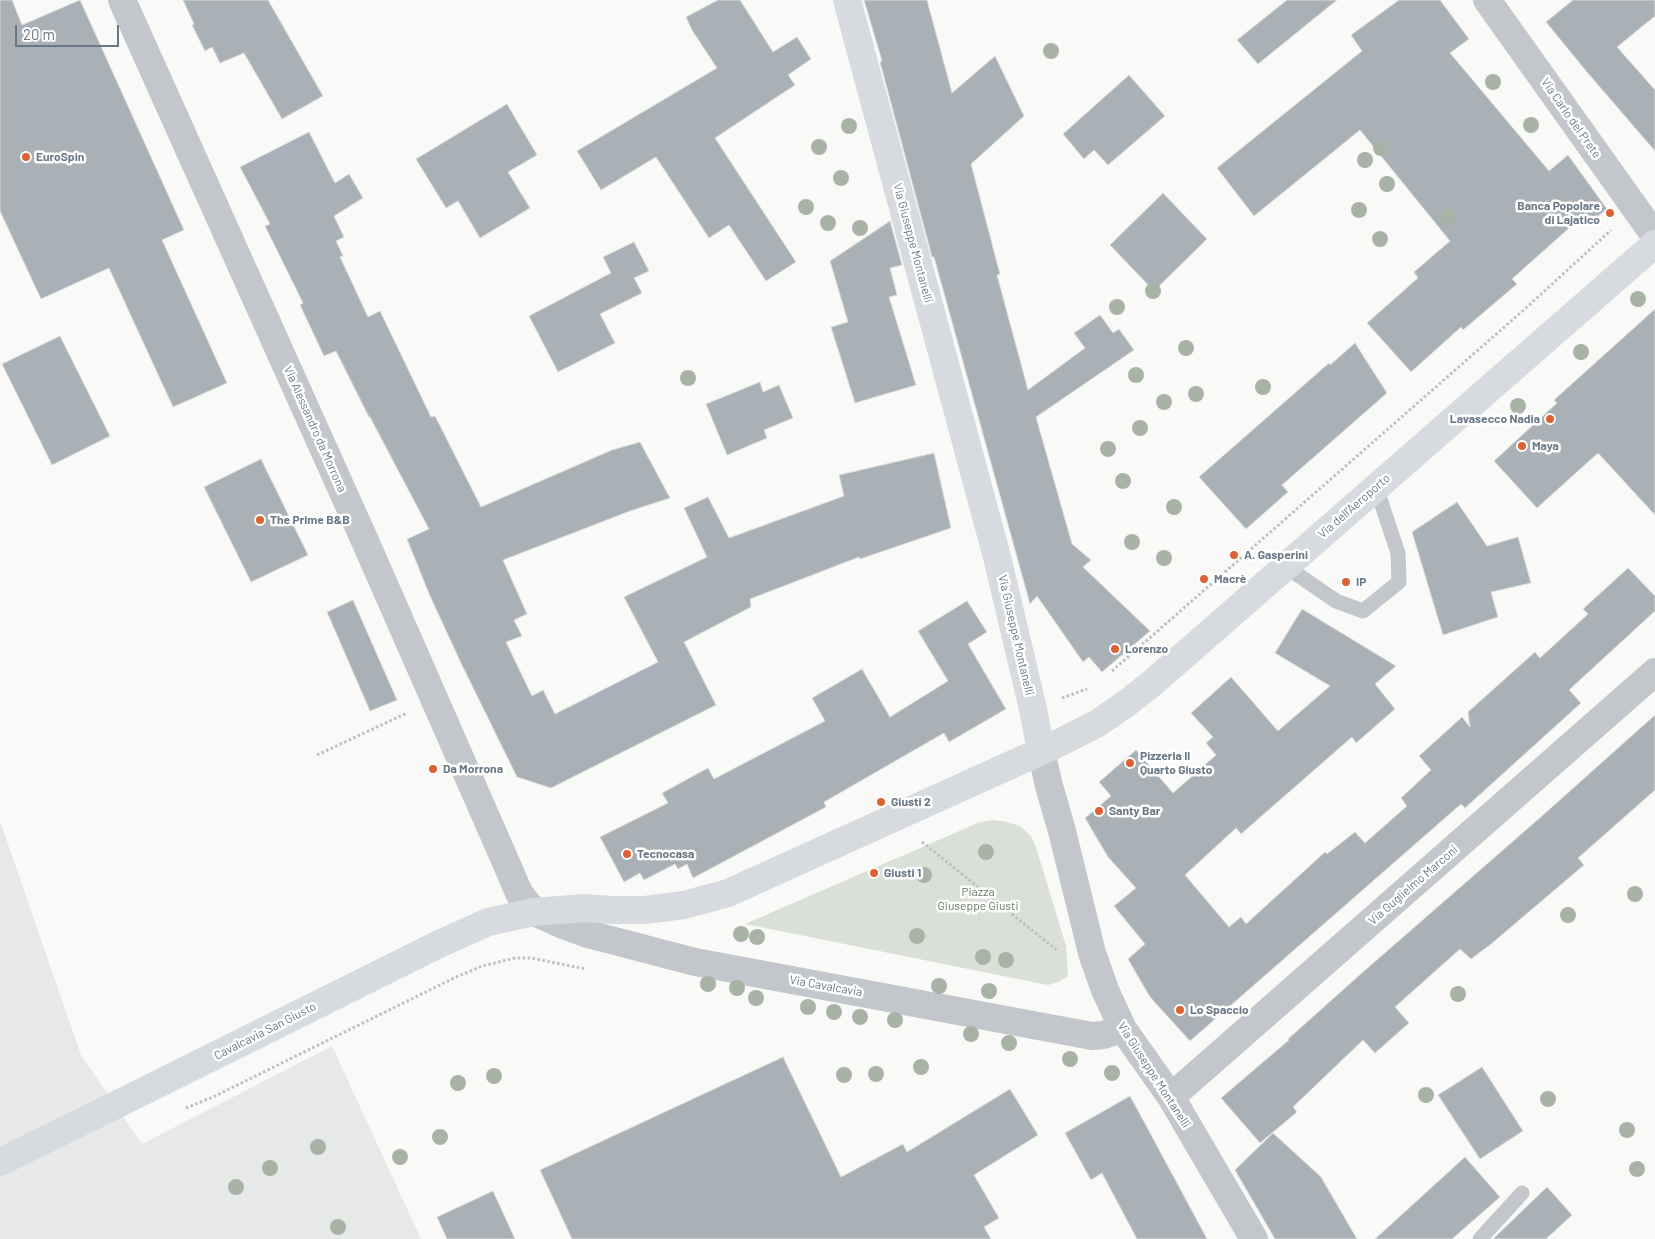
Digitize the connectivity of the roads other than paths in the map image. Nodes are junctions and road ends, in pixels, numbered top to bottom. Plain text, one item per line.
1 (122, 0) edge
2 (847, 0) edge
3 (1487, 0) edge
4 (1655, 236) edge
5 (1655, 244) edge
6 (1376, 486) junction
7 (1285, 566) junction
8 (1655, 672) edge
9 (1041, 751) junction
10 (534, 912) junction
11 (1123, 1029) junction
12 (1171, 1097) junction
13 (0, 1162) edge
14 (1522, 1193) dead end
15 (1254, 1239) edge
16 (1480, 1239) edge

1 - 10 street, Via Alessandro da Morrona
2 - 9 street, Via Giuseppe Montanelli
3 - 4 street, Via Carlo del Prete
5 - 6 street, Via dell'Aeroporto
6 - 7 street, Via dell'Aeroporto
6 - 7 lane
7 - 9 street, Via dell'Aeroporto
8 - 12 street, Via Guglielmo Marconi
9 - 10 street
9 - 11 street, Via Giuseppe Montanelli
10 - 11 street, Via Cavalcavia
10 - 13 street, Cavalcavia San Giusto
11 - 12 street, Via Giuseppe Montanelli
12 - 15 street, Via Giuseppe Montanelli
14 - 16 lane

